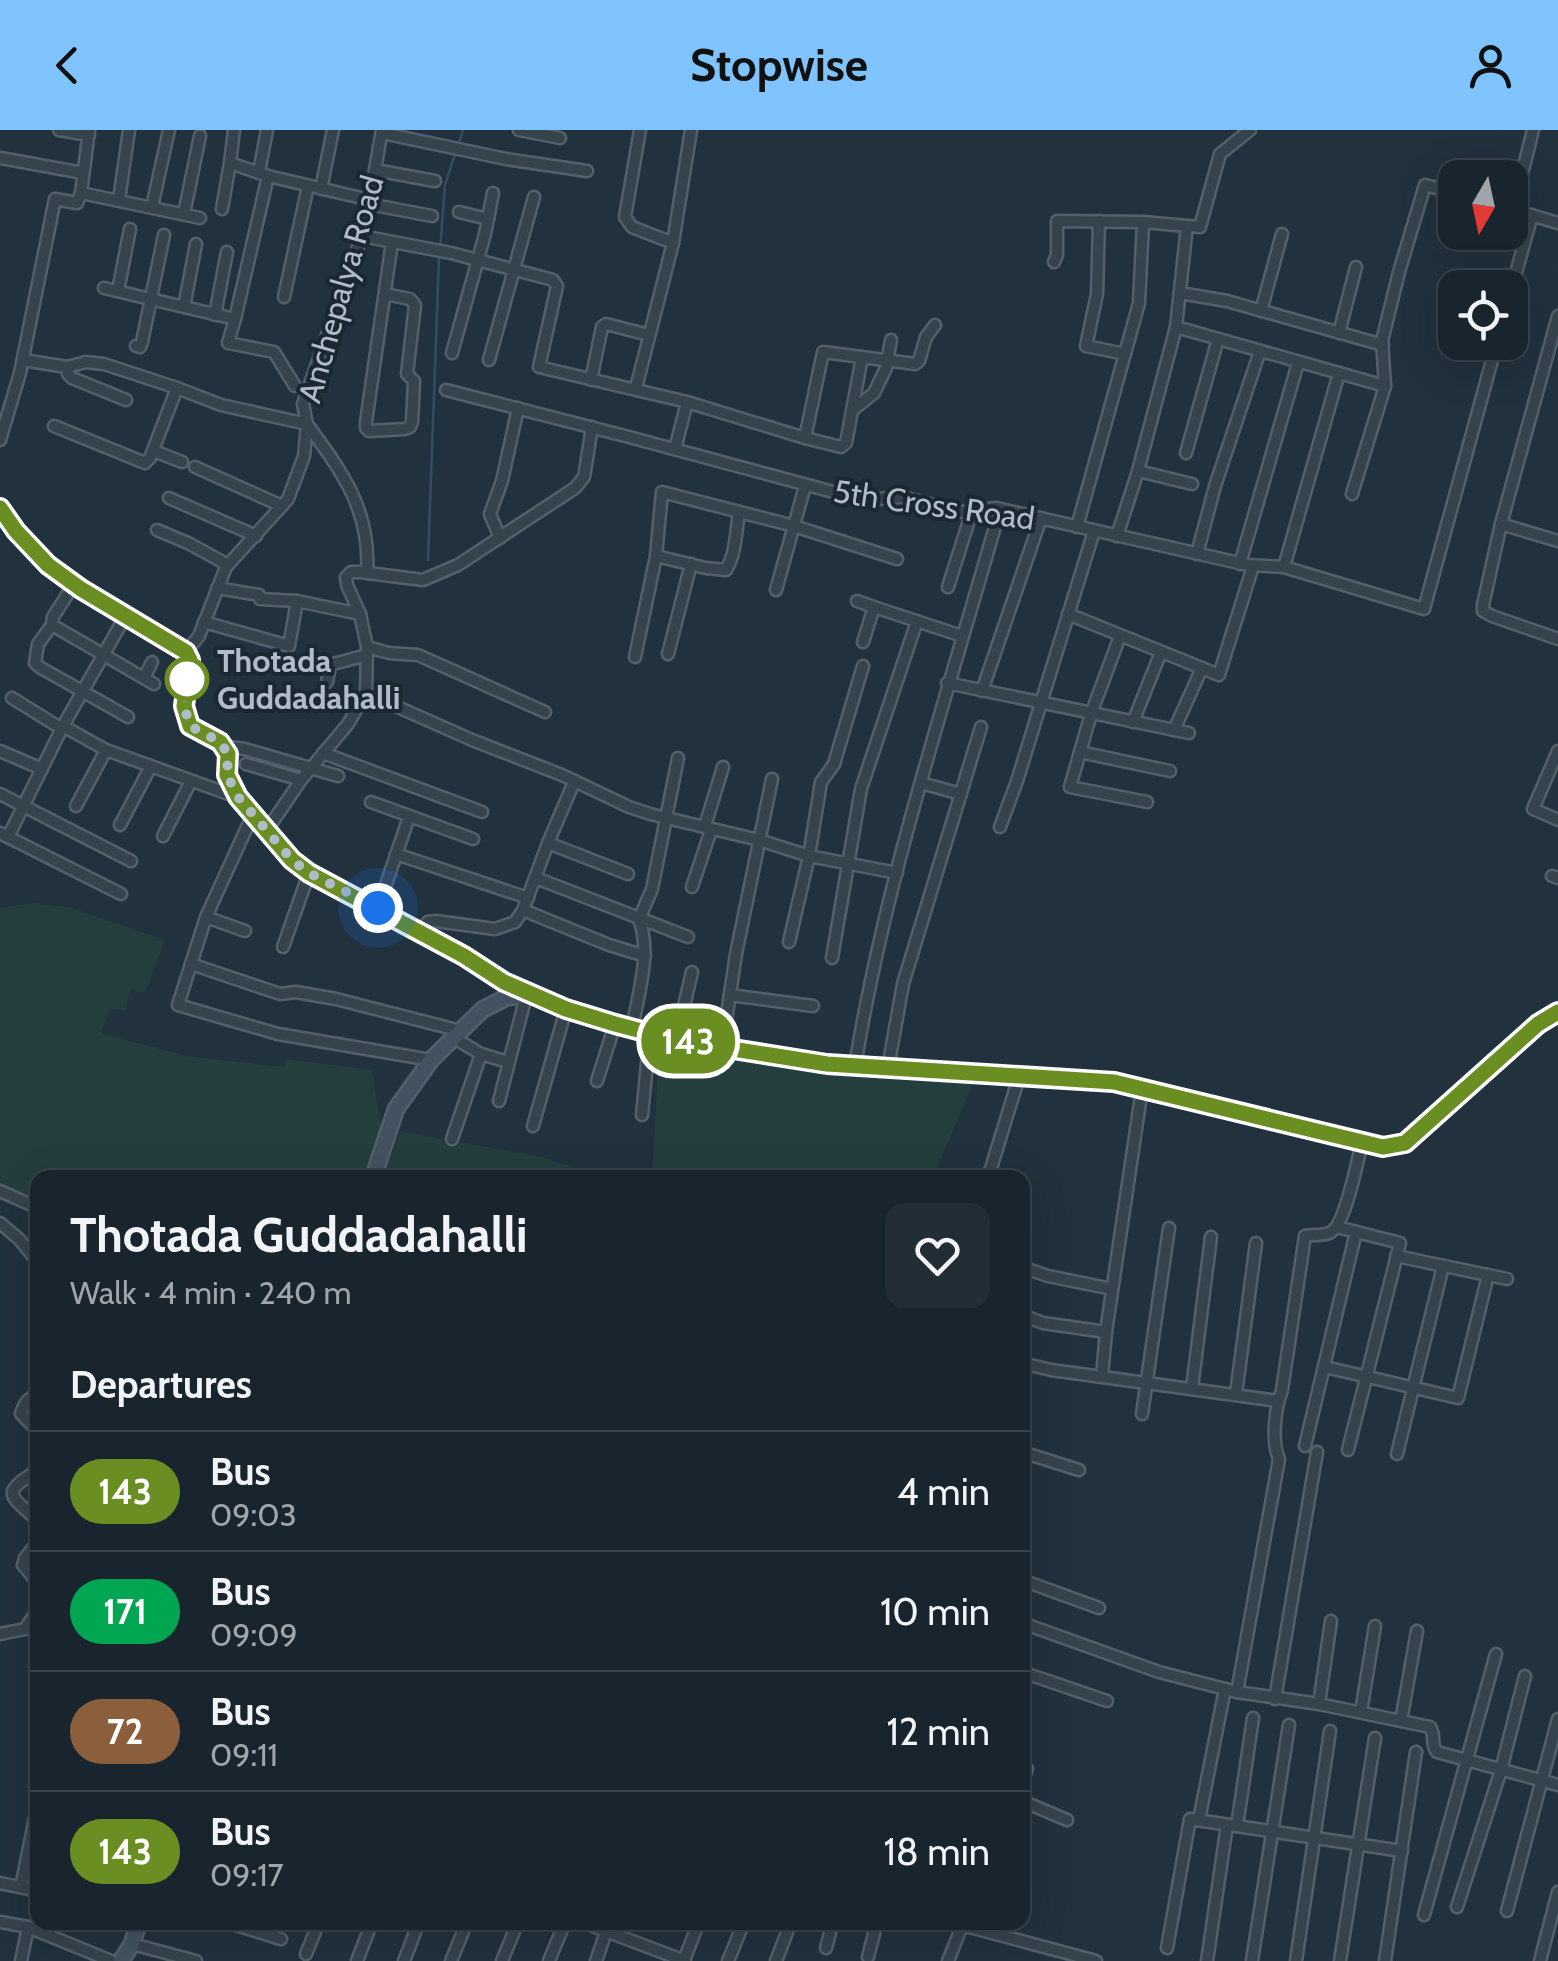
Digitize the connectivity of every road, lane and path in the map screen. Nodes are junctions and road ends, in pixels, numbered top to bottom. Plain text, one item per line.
1 (59, 130) edge
2 (129, 130) edge
3 (169, 130) edge
4 (234, 130) edge
5 (267, 130) edge
6 (333, 130) edge
7 (519, 130) edge
8 (640, 130) edge
9 (691, 130) edge
10 (1250, 130) edge
11 (1533, 130) edge
12 (382, 131) edge
13 (89, 132) edge
14 (200, 136) dead end
15 (560, 138) dead end
16 (0, 158) edge
17 (1525, 160) edge
18 (230, 164) junction
19 (375, 170) junction
20 (587, 171) dead end
21 (83, 173) junction
22 (263, 174) junction
23 (435, 182) dead end
24 (308, 186) junction
25 (321, 188) junction
26 (1438, 188) edge
27 (81, 192) junction
28 (493, 193) dead end
29 (534, 197) dead end
30 (118, 200) junction
31 (369, 202) junction
32 (152, 207) junction
33 (222, 209) dead end
34 (459, 212) dead end
35 (184, 214) junction
36 (1528, 214) edge
37 (1532, 215) junction
38 (432, 216) dead end
39 (200, 218) dead end
40 (488, 219) junction
41 (1099, 222) junction
42 (1144, 222) junction
43 (1558, 223) edge
44 (1187, 226) junction
45 (130, 229) dead end
46 (1282, 234) dead end
47 (164, 235) dead end
48 (362, 236) junction
49 (392, 242) junction
50 (672, 243) junction
51 (196, 244) dead end
52 (227, 252) dead end
53 (478, 260) junction
54 (1054, 262) dead end
55 (1356, 267) dead end
56 (514, 270) junction
57 (1517, 270) edge
58 (104, 288) dead end
59 (118, 291) junction
60 (1180, 292) junction
61 (385, 294) junction
62 (284, 297) dead end
63 (152, 299) junction
64 (184, 307) junction
65 (1261, 311) junction
66 (216, 314) junction
67 (1558, 316) edge
68 (235, 319) junction
69 (934, 324) dead end
70 (1176, 327) junction
71 (1339, 333) junction
72 (650, 334) junction
73 (1218, 339) junction
74 (891, 340) dead end
75 (1383, 345) junction
76 (136, 346) dead end
77 (1260, 351) junction
78 (452, 354) dead end
79 (1124, 354) junction
80 (1552, 356) edge
81 (862, 357) junction
82 (23, 360) junction
83 (490, 360) dead end
84 (887, 360) junction
85 (1492, 360) edge
86 (1298, 362) junction
87 (67, 367) junction
88 (1339, 373) junction
89 (590, 380) junction
90 (294, 386) dead end
91 (1385, 386) junction
92 (177, 388) junction
93 (636, 388) junction
94 (446, 390) dead end
95 (126, 400) dead end
96 (687, 402) junction
97 (518, 408) junction
98 (853, 410) junction
99 (307, 424) junction
100 (54, 426) dead end
101 (592, 427) junction
102 (805, 438) junction
103 (0, 440) edge
104 (675, 450) junction
105 (154, 451) junction
106 (1186, 452) dead end
107 (182, 462) dead end
108 (195, 467) dead end
109 (1138, 471) junction
110 (1192, 484) dead end
111 (805, 486) junction
112 (1352, 494) dead end
113 (169, 498) dead end
114 (282, 506) junction
115 (0, 508) edge
116 (1000, 509) junction
117 (972, 511) junction
118 (739, 512) junction
119 (1040, 518) junction
120 (1501, 524) junction
121 (794, 526) junction
122 (1078, 527) junction
123 (157, 530) dead end
124 (1094, 531) junction
125 (256, 536) junction
126 (1117, 536) junction
127 (500, 538) junction
128 (1558, 541) edge
129 (1197, 554) junction
130 (656, 556) junction
131 (897, 559) dead end
132 (691, 564) junction
133 (1240, 564) junction
134 (228, 565) junction
135 (1252, 566) junction
136 (1284, 567) junction
137 (367, 573) junction
138 (74, 584) junction
139 (948, 587) dead end
140 (217, 588) junction
141 (776, 590) dead end
142 (297, 601) junction
143 (857, 602) dead end
144 (874, 607) junction
145 (360, 614) junction
146 (1068, 614) junction
147 (126, 615) junction
148 (917, 621) junction
149 (204, 622) junction
150 (52, 625) junction
151 (962, 636) junction
152 (1120, 636) junction
153 (1558, 639) edge
154 (862, 642) dead end
155 (367, 651) junction
156 (186, 652) junction
157 (1161, 652) junction
158 (668, 654) dead end
159 (103, 656) junction
160 (635, 657) dead end
161 (152, 662) dead end
162 (863, 666) dead end
163 (1202, 668) junction
164 (327, 682) dead end
165 (947, 683) junction
166 (982, 691) junction
167 (83, 692) junction
168 (366, 693) junction
169 (12, 698) dead end
170 (1041, 702) junction
171 (546, 712) dead end
172 (1092, 714) junction
173 (128, 716) dead end
174 (1133, 722) junction
175 (981, 726) dead end
176 (62, 728) junction
177 (1174, 730) junction
178 (1189, 733) dead end
179 (222, 746) junction
180 (106, 750) junction
181 (0, 751) edge
182 (1558, 751) edge
183 (1080, 752) junction
184 (323, 753) junction
185 (678, 758) dead end
186 (246, 764) dead end
187 (151, 766) junction
188 (312, 768) junction
189 (723, 768) dead end
190 (42, 769) junction
191 (1170, 771) dead end
192 (338, 776) dead end
193 (301, 780) junction
194 (772, 780) dead end
195 (191, 781) junction
196 (574, 782) junction
197 (921, 783) junction
198 (0, 794) edge
199 (961, 794) junction
200 (238, 797) junction
201 (371, 802) dead end
202 (1146, 802) dead end
203 (24, 806) junction
204 (76, 806) dead end
205 (482, 812) dead end
206 (253, 814) junction
207 (410, 816) junction
208 (668, 820) junction
209 (1558, 820) edge
210 (120, 826) dead end
211 (1000, 827) dead end
212 (708, 828) junction
213 (268, 830) junction
214 (4, 836) edge
215 (163, 836) dead end
216 (473, 839) dead end
217 (759, 840) junction
218 (548, 843) junction
219 (396, 854) junction
220 (809, 856) junction
221 (131, 860) dead end
222 (849, 862) junction
223 (309, 873) junction
224 (897, 873) junction
225 (628, 874) dead end
226 (536, 878) junction
227 (692, 888) dead end
228 (121, 894) dead end
229 (528, 898) junction
230 (378, 908) junction
231 (523, 910) junction
232 (206, 917) junction
233 (639, 919) junction
234 (245, 931) dead end
235 (419, 932) junction
236 (688, 937) dead end
237 (788, 942) dead end
238 (282, 947) dead end
239 (644, 956) junction
240 (832, 958) dead end
241 (190, 964) junction
242 (692, 972) dead end
243 (730, 994) junction
244 (530, 996) junction
245 (813, 1006) dead end
246 (566, 1009) junction
247 (1558, 1012) edge
248 (615, 1024) junction
249 (632, 1029) junction
250 (650, 1033) junction
251 (458, 1034) junction
252 (676, 1040) junction
253 (722, 1047) junction
254 (482, 1054) junction
255 (432, 1060) junction
256 (508, 1062) junction
257 (855, 1066) junction
258 (888, 1068) junction
259 (1020, 1077) junction
260 (597, 1081) dead end
261 (1142, 1089) junction
262 (500, 1101) dead end
263 (642, 1115) dead end
264 (533, 1126) dead end
265 (452, 1139) dead end
266 (1362, 1142) junction
267 (375, 1170) edge
268 (991, 1170) edge
269 (0, 1192) edge
270 (30, 1205) edge
271 (0, 1223) edge
272 (1337, 1227) junction
273 (1169, 1228) dead end
274 (1356, 1232) junction
275 (1211, 1238) dead end
276 (1256, 1243) dead end
277 (30, 1252) edge
278 (1396, 1256) junction
279 (1443, 1266) junction
280 (1030, 1270) edge
281 (1488, 1275) junction
282 (1507, 1279) dead end
283 (1112, 1290) junction
284 (1030, 1318) edge
285 (1106, 1332) junction
286 (1030, 1365) edge
287 (1325, 1367) junction
288 (1102, 1376) junction
289 (1366, 1377) junction
290 (1147, 1382) junction
291 (1192, 1388) junction
292 (1414, 1388) junction
293 (1236, 1394) junction
294 (30, 1397) edge
295 (1278, 1401) junction
296 (1142, 1414) dead end
297 (30, 1423) edge
298 (1305, 1446) dead end
299 (1348, 1450) dead end
300 (1316, 1452) dead end
301 (1397, 1454) dead end
302 (1030, 1455) edge
303 (1079, 1470) dead end
304 (30, 1475) edge
305 (30, 1514) edge
306 (1030, 1583) edge
307 (1099, 1608) dead end
308 (30, 1621) edge
309 (1331, 1621) dead end
310 (1030, 1626) edge
311 (1375, 1626) dead end
312 (1417, 1631) dead end
313 (0, 1634) edge
314 (1496, 1654) dead end
315 (1030, 1675) edge
316 (1524, 1676) dead end
317 (1231, 1691) junction
318 (1275, 1698) junction
319 (1107, 1701) dead end
320 (1319, 1704) junction
321 (1361, 1712) junction
322 (1253, 1718) dead end
323 (1558, 1719) edge
324 (1401, 1720) junction
325 (1289, 1725) dead end
326 (1330, 1731) dead end
327 (1375, 1738) dead end
328 (1416, 1752) dead end
329 (1467, 1762) junction
330 (1501, 1770) junction
331 (1542, 1781) junction
332 (1558, 1785) edge
333 (1030, 1804) edge
334 (1067, 1820) dead end
335 (1199, 1820) junction
336 (1232, 1825) junction
337 (1272, 1832) junction
338 (1314, 1837) junction
339 (30, 1843) edge
340 (1358, 1844) junction
341 (1402, 1851) junction
342 (0, 1883) edge
343 (21, 1887) junction
344 (30, 1889) edge
345 (1558, 1892) edge
346 (1457, 1907) dead end
347 (1507, 1911) dead end
348 (1424, 1914) dead end
349 (0, 1922) edge
350 (28, 1927) joint
351 (35, 1930) edge
352 (136, 1930) edge
353 (253, 1930) edge
354 (316, 1930) edge
355 (369, 1930) edge
356 (416, 1930) edge
357 (463, 1930) edge
358 (515, 1930) edge
359 (562, 1930) edge
360 (601, 1930) edge
361 (696, 1930) edge
362 (741, 1930) edge
363 (788, 1930) edge
364 (831, 1930) edge
365 (874, 1930) edge
366 (956, 1930) edge
367 (980, 1930) edge
368 (606, 1932) junction
369 (280, 1938) dead end
370 (132, 1944) junction
371 (645, 1946) junction
372 (826, 1948) dead end
373 (1166, 1948) dead end
374 (306, 1954) dead end
375 (868, 1957) dead end
376 (667, 1958) edge
377 (684, 1960) edge
378 (21, 1961) edge
379 (111, 1961) edge
380 (121, 1961) edge
381 (196, 1961) edge
382 (356, 1961) edge
383 (404, 1961) edge
384 (451, 1961) edge
385 (502, 1961) edge
386 (550, 1961) edge
387 (596, 1961) edge
388 (640, 1961) edge
389 (728, 1961) edge
390 (776, 1961) edge
391 (948, 1961) edge
392 (1096, 1961) edge
393 (1206, 1961) edge
394 (1252, 1961) edge
395 (1296, 1961) edge
396 (1340, 1961) edge
397 (1385, 1961) edge
398 (1540, 1961) edge

1 - 13 street
2 - 30 street
3 - 32 street
4 - 18 street
5 - 22 street
6 - 25 street
7 - 15 street
8 - 50 street
9 - 50 street
10 - 44 street
11 - 17 street
12 - 19 street, Anchepalya Road
12 - 20 street
13 - 21 street
14 - 35 street
16 - 21 street
18 - 22 street
18 - 33 street
19 - 23 street
19 - 31 street, Anchepalya Road
21 - 27 street
22 - 24 street
22 - 68 street
24 - 25 street
24 - 62 street
25 - 31 street
26 - 75 street
27 - 30 street
27 - 82 street
28 - 40 street
29 - 56 street
30 - 32 street
31 - 38 street
31 - 48 street, Anchepalya Road
32 - 35 street
34 - 40 street
35 - 39 street
36 - 37 street
37 - 43 street
37 - 57 street
40 - 53 street
41 - 42 street
41 - 54 street
41 - 79 street
42 - 44 street
42 - 79 street
44 - 60 street
45 - 59 street
46 - 65 street
47 - 63 street
48 - 49 street
48 - 99 street, Anchepalya Road
49 - 53 street
49 - 61 street
50 - 72 street
51 - 64 street
52 - 66 street
53 - 56 street
53 - 78 street
55 - 71 street
56 - 83 street
56 - 89 street
58 - 59 street
59 - 63 street
60 - 65 street
60 - 70 street
61 - 61 street
63 - 64 street
63 - 76 street
64 - 66 street
65 - 71 street
66 - 68 street
67 - 80 street
68 - 90 street
69 - 84 street
70 - 73 street
70 - 109 street
71 - 75 street
72 - 89 street
72 - 93 street
73 - 77 street
73 - 106 street
74 - 84 street
75 - 91 street
77 - 86 street
77 - 129 street
79 - 122 street
80 - 120 street
81 - 84 street
81 - 98 street
81 - 102 street
82 - 87 street
82 - 103 street
84 - 98 street
85 - 136 street, 5th Cross Road
86 - 88 street
86 - 133 street
87 - 92 street
87 - 95 street
88 - 91 street
88 - 136 street
89 - 93 street
91 - 112 street
92 - 99 street
92 - 105 street
93 - 96 street
94 - 97 street, 5th Cross Road
96 - 102 street
96 - 104 street
97 - 101 street, 5th Cross Road
97 - 127 street
98 - 102 street
99 - 114 street, Anchepalya Road
99 - 137 street
100 - 105 street
101 - 104 street, 5th Cross Road
101 - 127 street
104 - 111 street, 5th Cross Road
105 - 107 street
108 - 114 street
109 - 110 street
109 - 126 street
111 - 117 street, 5th Cross Road
111 - 121 street
113 - 125 street
114 - 125 street, Anchepalya Road
115 - 138 street
116 - 117 street, 5th Cross Road
116 - 119 street, 5th Cross Road
116 - 151 street
117 - 139 street
118 - 121 street
118 - 130 street
118 - 132 street
119 - 122 street, 5th Cross Road
119 - 166 street
120 - 128 street
120 - 153 street
121 - 131 street
121 - 141 street
122 - 124 street, 5th Cross Road
123 - 134 street
124 - 126 street, 5th Cross Road
124 - 146 street
125 - 134 street, Anchepalya Road
126 - 129 street, 5th Cross Road
127 - 137 street
129 - 133 street, 5th Cross Road
130 - 132 street
130 - 160 street
132 - 158 street
133 - 135 street, 5th Cross Road
134 - 140 street, Anchepalya Road
135 - 136 street, 5th Cross Road
135 - 163 street
137 - 145 street
138 - 147 street
138 - 150 street
140 - 142 street
140 - 149 street, Anchepalya Road
142 - 145 street
142 - 149 street
143 - 144 street
144 - 148 street
144 - 154 street
145 - 155 street
146 - 152 street
146 - 170 street
147 - 156 street
147 - 159 street
148 - 151 street
148 - 222 street
149 - 156 street, Anchepalya Road
150 - 159 street
150 - 167 street
151 - 165 street
152 - 157 street
152 - 172 street
155 - 164 street
155 - 168 street
155 - 171 street
156 - 179 street
157 - 163 street
157 - 174 street
159 - 161 street
159 - 167 street
162 - 220 street
163 - 177 street
165 - 166 street
165 - 197 street
166 - 170 street
167 - 173 street
167 - 176 street
168 - 184 street
168 - 196 street
169 - 176 street
170 - 172 street
170 - 211 street
172 - 174 street
172 - 183 street
174 - 177 street
175 - 199 street
176 - 180 street
176 - 190 street
177 - 178 street
179 - 188 street
179 - 200 street
180 - 187 street
180 - 204 street
181 - 190 street
182 - 209 street
183 - 191 street
183 - 202 street
184 - 188 street
184 - 205 street
185 - 208 street
186 - 193 street
187 - 195 street
187 - 210 street
188 - 192 street
188 - 193 street
189 - 212 street
190 - 203 street
193 - 213 street
194 - 217 street
195 - 200 street
195 - 215 street
196 - 208 street
196 - 218 street
197 - 199 street
197 - 224 street
198 - 203 street
199 - 258 street
200 - 206 street
201 - 207 street
203 - 214 street
203 - 221 street
206 - 213 street
206 - 232 street
207 - 216 street
207 - 219 street
208 - 212 street
208 - 233 street
212 - 217 street
212 - 227 street
213 - 223 street
214 - 228 street
217 - 220 street
217 - 243 street
218 - 225 street
218 - 226 street
219 - 229 street
219 - 230 street
220 - 222 street
220 - 237 street
222 - 224 street
222 - 240 street
223 - 230 street
223 - 238 street
224 - 257 street
226 - 229 street
226 - 233 street
229 - 231 street
230 - 235 street
231 - 235 street
231 - 239 street
232 - 234 street
232 - 241 street
233 - 236 street
233 - 239 street
235 - 244 street
239 - 249 street
241 - 251 street
241 - 255 street
242 - 252 street
243 - 245 street
243 - 253 street
244 - 246 street
244 - 251 street
244 - 256 street
246 - 248 street
246 - 264 street
247 - 266 street
248 - 249 street
248 - 260 street
249 - 250 street
250 - 252 street
250 - 263 street
251 - 254 street
251 - 255 street
252 - 253 street
253 - 257 street
254 - 256 street
254 - 265 street
255 - 267 street
256 - 262 street
257 - 258 street
258 - 259 street
259 - 261 street
259 - 268 street
261 - 266 street
261 - 283 street
266 - 272 street
269 - 270 street
271 - 277 street
272 - 274 street
272 - 295 street
273 - 290 street
274 - 278 street
274 - 287 street
275 - 291 street
276 - 293 street
278 - 279 street
278 - 289 street
279 - 281 street
279 - 292 street
280 - 283 street
281 - 282 street
281 - 292 street
283 - 285 street
284 - 285 street
285 - 288 street
286 - 288 street
287 - 289 street
287 - 298 street
288 - 290 street
289 - 292 street
289 - 299 street
290 - 291 street
290 - 296 street
291 - 293 street
292 - 301 street
293 - 295 street
294 - 297 street
295 - 317 street
300 - 318 street
302 - 303 street
304 - 305 street
306 - 307 street
308 - 313 street
309 - 320 street
310 - 317 street
311 - 321 street
312 - 324 street
314 - 329 street
315 - 319 street
316 - 330 street
317 - 318 street
317 - 335 street
318 - 320 street
320 - 321 street
321 - 324 street
322 - 336 street
323 - 331 street
324 - 329 street
325 - 337 street
326 - 338 street
327 - 340 street
328 - 341 street
329 - 330 street
329 - 348 street
330 - 331 street
330 - 346 street
331 - 332 street
331 - 347 street
333 - 334 street
335 - 336 street
335 - 373 street
336 - 337 street
336 - 393 street
337 - 338 street
337 - 394 street
338 - 340 street
338 - 395 street
339 - 343 street
340 - 341 street
340 - 396 street
341 - 397 street
342 - 343 street
343 - 344 street
345 - 398 street
349 - 350 street
350 - 378 street
351 - 379 street
352 - 370 street
353 - 369 street
354 - 374 street
355 - 382 street
356 - 383 street
357 - 384 street
358 - 385 street
359 - 386 street
360 - 368 street
361 - 377 street
362 - 389 street
363 - 390 street
364 - 372 street
365 - 375 street
366 - 391 street
367 - 392 street
368 - 371 street
368 - 387 street
370 - 380 street
370 - 381 street
371 - 376 street
371 - 388 street
376 - 377 street

